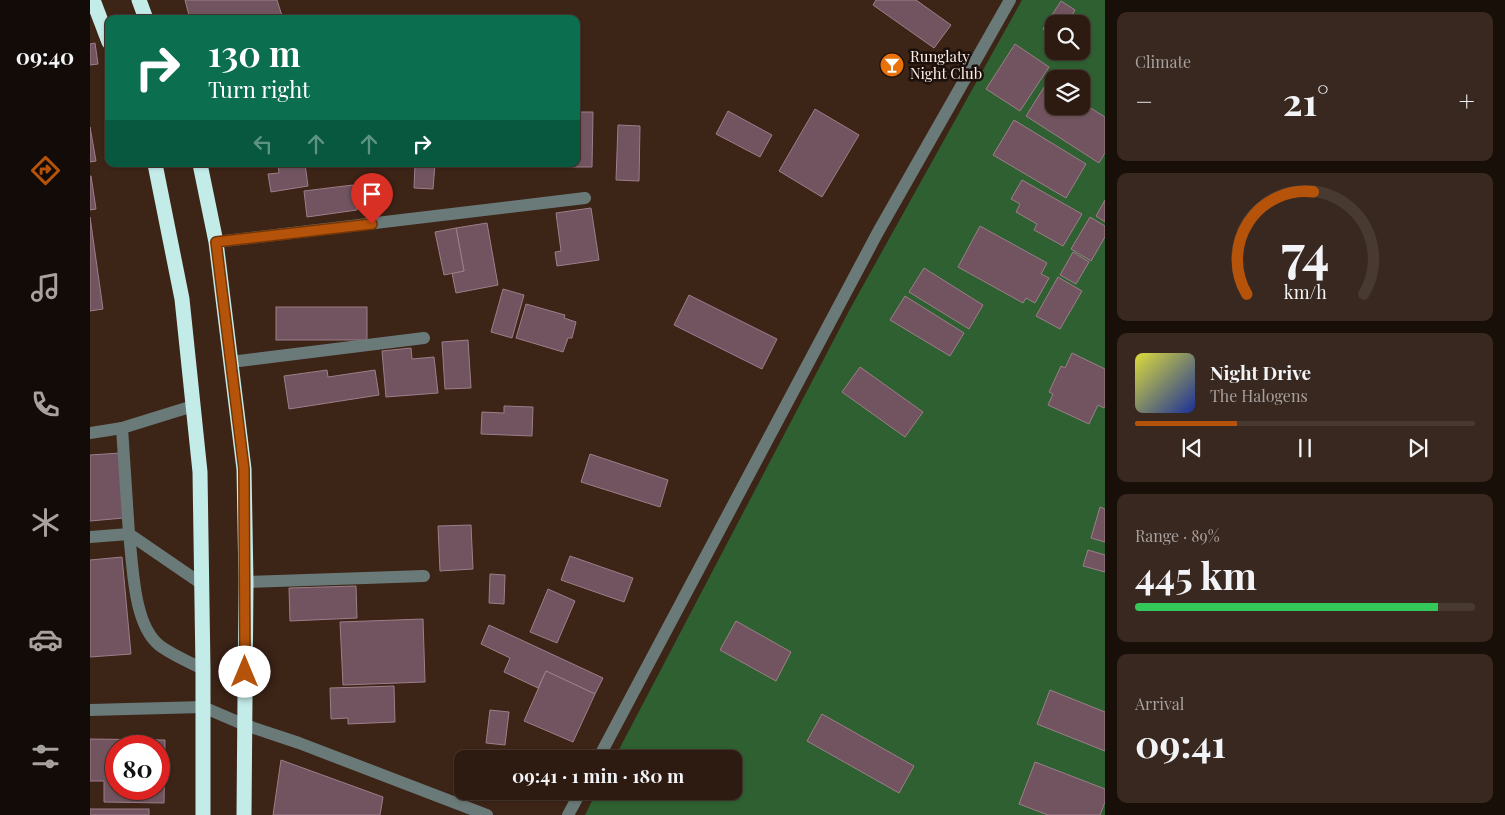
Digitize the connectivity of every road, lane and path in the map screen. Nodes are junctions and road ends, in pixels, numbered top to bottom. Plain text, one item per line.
1 (93, 0) edge
2 (139, 0) edge
3 (1010, 0) edge
4 (145, 15) edge
5 (105, 32) edge
6 (156, 167) edge
7 (201, 167) edge
8 (585, 198) dead end
9 (216, 242) junction
10 (424, 338) dead end
11 (231, 362) junction
12 (193, 406) junction
13 (122, 428) junction
14 (90, 432) edge
15 (129, 534) junction
16 (90, 537) edge
17 (424, 576) dead end
18 (246, 582) junction
19 (202, 584) junction
20 (203, 669) junction
21 (203, 707) junction
22 (90, 710) edge
23 (245, 726) junction
24 (603, 750) edge
25 (576, 800) edge
26 (203, 815) edge
27 (244, 815) edge
28 (487, 815) edge
29 (568, 815) edge

1 - 5 highway
2 - 4 highway
3 - 24 street
6 - 12 highway
7 - 9 highway
8 - 9 street
9 - 11 highway
10 - 11 street
11 - 18 highway
12 - 13 street
12 - 19 highway
13 - 14 street
13 - 15 street
15 - 16 street
15 - 19 street
15 - 20 street
17 - 18 street
18 - 23 highway
19 - 20 highway
20 - 21 highway
21 - 22 street
21 - 23 street
21 - 26 highway
23 - 27 highway
23 - 28 street
25 - 29 street

